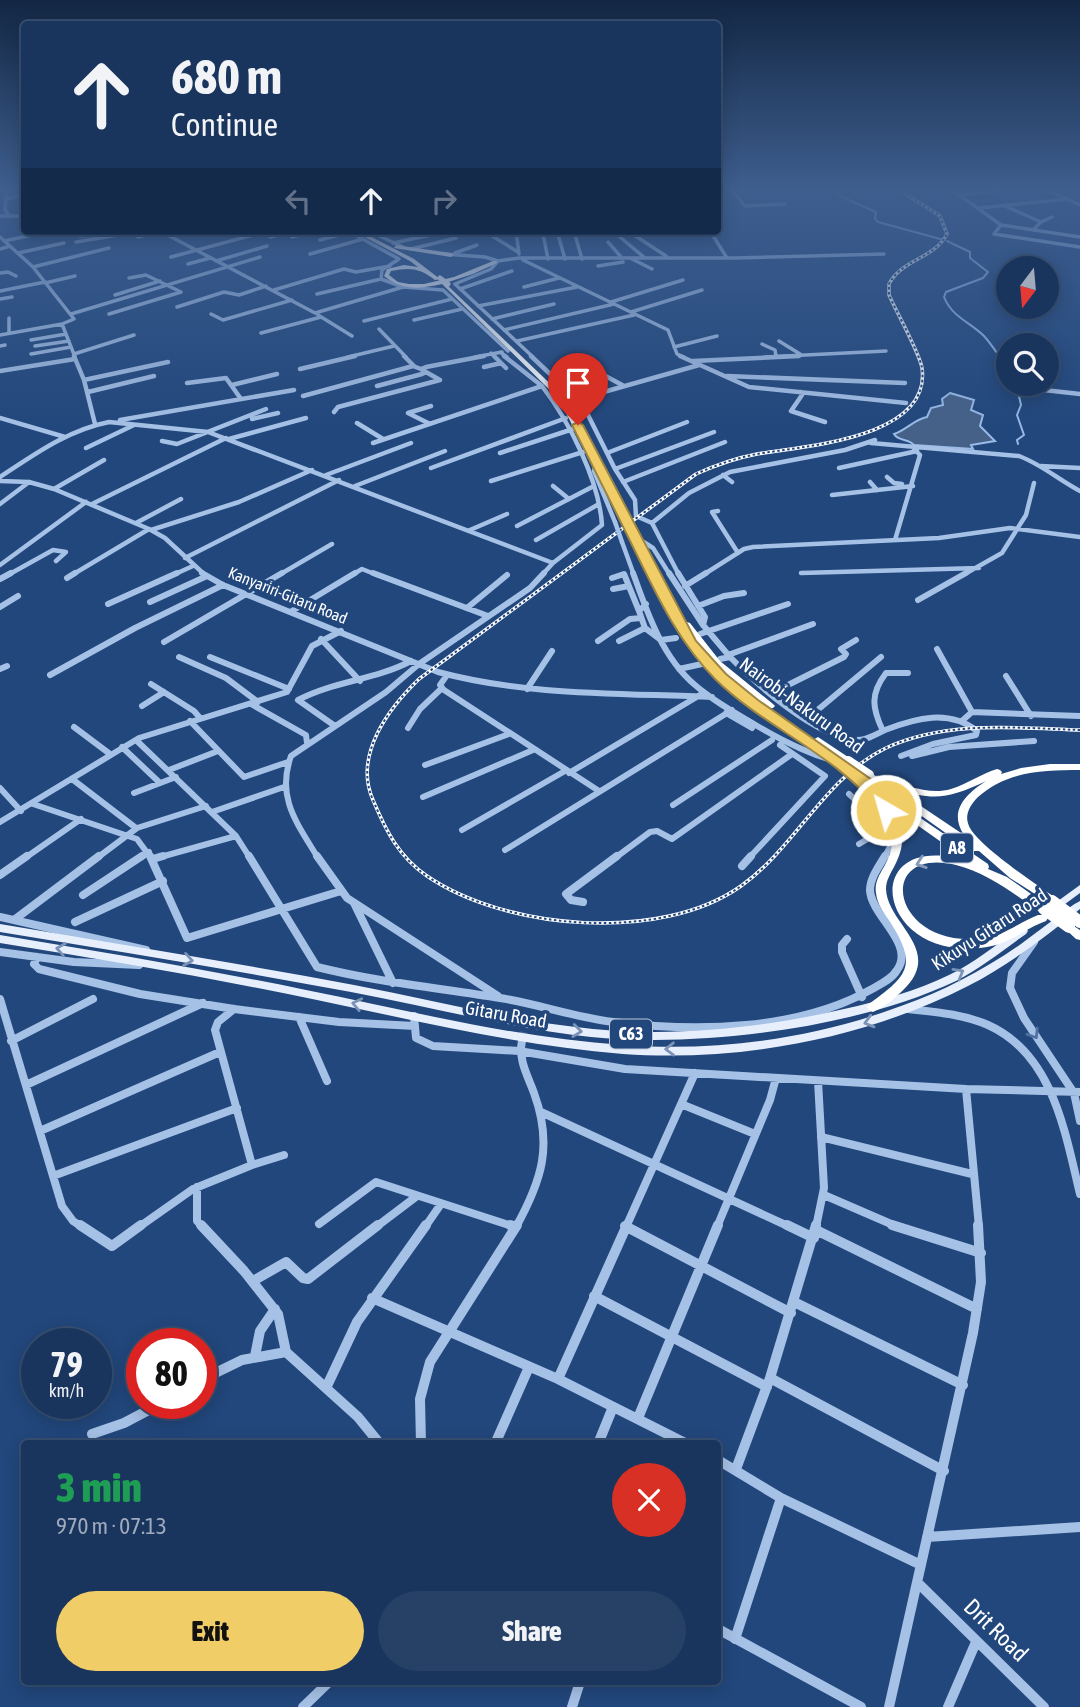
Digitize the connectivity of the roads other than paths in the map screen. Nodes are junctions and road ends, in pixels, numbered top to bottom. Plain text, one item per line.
1 (390, 268) edge
2 (34, 269) edge
3 (223, 269) edge
4 (232, 269) edge
5 (367, 269) edge
6 (387, 269) edge
7 (414, 269) edge
8 (425, 269) edge
9 (429, 269) edge
10 (481, 269) edge
11 (492, 269) edge
12 (541, 269) edge
13 (512, 271) dead end
14 (0, 273) edge
15 (16, 276) dead end
16 (75, 276) dead end
17 (435, 276) junction
18 (129, 278) dead end
19 (560, 278) junction
20 (381, 279) junction
21 (683, 280) dead end
22 (161, 281) junction
23 (45, 283) junction
24 (393, 283) junction
25 (169, 285) junction
26 (266, 286) junction
27 (403, 287) junction
28 (445, 287) junction
29 (524, 287) dead end
30 (579, 287) junction
31 (460, 289) junction
32 (274, 290) junction
33 (702, 290) dead end
34 (0, 291) edge
35 (317, 294) dead end
36 (115, 295) dead end
37 (12, 297) dead end
38 (0, 299) edge
39 (452, 299) junction
40 (293, 300) junction
41 (613, 303) junction
42 (554, 304) dead end
43 (406, 305) dead end
44 (478, 306) junction
45 (177, 307) dead end
46 (462, 309) junction
47 (315, 313) junction
48 (632, 313) junction
49 (71, 314) junction
50 (109, 314) dead end
51 (211, 314) dead end
52 (321, 317) junction
53 (9, 318) dead end
54 (573, 318) dead end
55 (492, 319) junction
56 (414, 320) dead end
57 (364, 321) dead end
58 (62, 324) junction
59 (580, 327) junction
60 (379, 329) dead end
61 (504, 330) junction
62 (9, 333) junction
63 (261, 333) dead end
64 (66, 334) junction
65 (0, 335) edge
66 (134, 335) dead end
67 (716, 336) dead end
68 (352, 337) dead end
69 (32, 340) dead end
70 (517, 341) junction
71 (779, 341) dead end
72 (70, 344) junction
73 (762, 344) dead end
74 (36, 346) dead end
75 (394, 346) junction
76 (674, 346) junction
77 (511, 351) junction
78 (886, 351) dead end
79 (500, 352) junction
80 (491, 353) junction
81 (32, 354) dead end
82 (801, 355) junction
83 (776, 356) junction
84 (75, 357) junction
85 (692, 361) junction
86 (167, 362) dead end
87 (501, 363) junction
88 (699, 365) junction
89 (414, 366) junction
90 (592, 366) dead end
91 (484, 367) dead end
92 (506, 368) dead end
93 (300, 369) dead end
94 (424, 370) junction
95 (0, 371) edge
96 (597, 372) junction
97 (277, 374) dead end
98 (154, 376) dead end
99 (723, 376) junction
100 (559, 379) junction
101 (84, 380) junction
102 (187, 383) dead end
103 (905, 383) dead end
104 (232, 385) junction
105 (377, 386) dead end
106 (541, 386) junction
107 (625, 386) junction
108 (294, 390) dead end
109 (88, 392) junction
110 (801, 392) junction
111 (1059, 392) edge
112 (1080, 394) edge
113 (303, 396) dead end
114 (241, 399) junction
115 (579, 399) junction
116 (906, 403) dead end
117 (432, 406) dead end
118 (266, 410) dead end
119 (334, 412) dead end
120 (278, 413) dead end
121 (0, 418) edge
122 (306, 418) dead end
123 (566, 418) junction
124 (109, 422) junction
125 (687, 422) dead end
126 (825, 422) dead end
127 (357, 423) dead end
128 (95, 424) junction
129 (134, 424) junction
130 (430, 424) junction
131 (573, 429) junction
132 (208, 432) junction
133 (714, 432) dead end
134 (65, 437) junction
135 (227, 439) junction
136 (383, 439) junction
137 (162, 441) dead end
138 (726, 442) dead end
139 (373, 443) dead end
140 (411, 443) dead end
141 (910, 447) junction
142 (86, 449) dead end
143 (445, 451) dead end
144 (917, 451) junction
145 (583, 452) junction
146 (500, 453) dead end
147 (607, 453) junction
148 (104, 460) dead end
149 (587, 465) junction
150 (1041, 466) junction
151 (595, 467) junction
152 (431, 468) dead end
153 (839, 468) dead end
154 (1080, 468) edge
155 (615, 469) junction
156 (312, 470) junction
157 (326, 475) junction
158 (723, 475) junction
159 (887, 477) dead end
160 (0, 479) edge
161 (339, 480) junction
162 (491, 481) dead end
163 (29, 482) junction
164 (623, 482) junction
165 (732, 482) dead end
166 (870, 482) dead end
167 (1034, 483) dead end
168 (355, 486) junction
169 (554, 486) dead end
170 (909, 486) junction
171 (592, 487) junction
172 (54, 489) junction
173 (877, 490) junction
174 (1080, 491) edge
175 (832, 495) dead end
176 (181, 499) dead end
177 (569, 499) junction
178 (89, 503) junction
179 (0, 504) edge
180 (599, 504) junction
181 (718, 511) dead end
182 (507, 514) dead end
183 (625, 514) junction
184 (136, 523) junction
185 (652, 523) junction
186 (517, 526) dead end
187 (1019, 528) junction
188 (150, 530) junction
189 (470, 530) junction
190 (638, 537) junction
191 (1080, 537) edge
192 (536, 540) dead end
193 (895, 540) junction
194 (332, 544) dead end
195 (738, 553) junction
196 (185, 558) junction
197 (56, 561) dead end
198 (554, 563) junction
199 (0, 565) edge
200 (193, 566) junction
201 (979, 568) junction
202 (801, 573) dead end
203 (507, 575) dead end
204 (206, 576) junction
205 (2, 577) edge
206 (67, 578) dead end
207 (612, 578) dead end
208 (223, 585) junction
209 (629, 586) junction
210 (685, 586) junction
211 (613, 589) dead end
212 (744, 593) dead end
213 (247, 595) junction
214 (18, 596) dead end
215 (918, 600) dead end
216 (150, 603) dead end
217 (108, 604) dead end
218 (646, 604) junction
219 (788, 604) dead end
220 (698, 606) junction
221 (0, 607) edge
222 (467, 608) junction
223 (292, 611) junction
224 (639, 611) junction
225 (488, 616) junction
226 (641, 618) junction
227 (813, 624) dead end
228 (703, 625) junction
229 (645, 628) junction
230 (341, 631) junction
231 (709, 632) junction
232 (700, 634) dead end
233 (676, 638) dead end
234 (321, 639) junction
235 (661, 640) junction
236 (856, 640) dead end
237 (598, 641) dead end
238 (620, 641) dead end
239 (164, 642) dead end
240 (937, 649) dead end
241 (552, 651) dead end
242 (729, 656) junction
243 (179, 657) dead end
244 (210, 657) dead end
245 (881, 657) dead end
246 (720, 659) dead end
247 (411, 661) junction
248 (419, 664) junction
249 (702, 664) dead end
250 (679, 669) junction
251 (908, 673) dead end
252 (50, 675) dead end
253 (447, 675) junction
254 (1006, 676) dead end
255 (360, 681) junction
256 (151, 684) dead end
257 (696, 685) junction
258 (442, 688) junction
259 (289, 689) junction
260 (527, 689) junction
261 (164, 692) junction
262 (703, 693) junction
263 (772, 693) junction
264 (689, 694) junction
265 (255, 703) junction
266 (142, 706) dead end
267 (729, 711) junction
268 (972, 712) junction
269 (1031, 716) junction
270 (1080, 716) edge
271 (201, 718) junction
272 (808, 718) junction
273 (962, 720) junction
274 (190, 721) junction
275 (335, 726) junction
276 (74, 727) dead end
277 (408, 728) dead end
278 (883, 731) junction
279 (509, 734) junction
280 (136, 740) junction
281 (772, 740) junction
282 (1034, 741) dead end
283 (307, 743) junction
284 (122, 747) junction
285 (533, 750) junction
286 (218, 751) junction
287 (110, 754) junction
288 (792, 754) junction
289 (1080, 761) edge
290 (288, 762) junction
291 (841, 763) junction
292 (425, 765) dead end
293 (1080, 767) edge
294 (169, 770) junction
295 (567, 772) junction
296 (176, 777) junction
297 (72, 779) junction
298 (869, 780) junction
299 (160, 783) junction
300 (284, 787) junction
301 (0, 788) edge
302 (599, 791) junction
303 (134, 793) dead end
304 (849, 794) dead end
305 (423, 797) dead end
306 (33, 804) junction
307 (673, 806) dead end
308 (209, 809) junction
309 (21, 811) junction
310 (81, 819) junction
311 (0, 822) edge
312 (886, 828) junction
313 (462, 830) dead end
314 (133, 832) junction
315 (236, 836) junction
316 (859, 844) dead end
317 (505, 850) dead end
318 (151, 856) junction
319 (742, 866) dead end
320 (0, 875) edge
321 (1020, 879) junction
322 (163, 881) junction
323 (1008, 884) junction
324 (1080, 888) edge
325 (341, 891) junction
326 (83, 895) dead end
327 (583, 902) dead end
328 (354, 903) junction
329 (1080, 904) edge
330 (1046, 909) junction
331 (282, 910) junction
332 (0, 917) edge
333 (14, 920) junction
334 (75, 922) dead end
335 (1074, 924) edge
336 (0, 928) edge
337 (1040, 932) junction
338 (1080, 936) edge
339 (0, 939) edge
340 (847, 939) dead end
341 (1, 953) edge
342 (160, 955) junction
343 (37, 957) junction
344 (154, 966) junction
345 (393, 983) junction
346 (862, 997) junction
347 (501, 998) junction
348 (0, 999) edge
349 (93, 999) dead end
350 (205, 1003) junction
351 (521, 1003) junction
352 (873, 1007) junction
353 (234, 1009) junction
354 (908, 1009) junction
355 (528, 1014) dead end
356 (299, 1017) junction
357 (415, 1021) junction
358 (11, 1041) junction
359 (521, 1046) junction
360 (220, 1052) junction
361 (695, 1073) junction
362 (776, 1079) junction
363 (327, 1081) dead end
364 (818, 1081) junction
365 (26, 1084) junction
366 (965, 1089) junction
367 (1053, 1092) junction
368 (1077, 1092) edge
369 (681, 1104) junction
370 (237, 1108) junction
371 (541, 1112) junction
372 (1080, 1121) edge
373 (40, 1131) junction
374 (755, 1135) junction
375 (821, 1137) junction
376 (284, 1155) dead end
377 (654, 1164) junction
378 (252, 1165) junction
379 (972, 1174) junction
380 (53, 1176) junction
381 (197, 1187) junction
382 (1080, 1194) edge
383 (824, 1195) junction
384 (417, 1196) junction
385 (728, 1197) junction
386 (441, 1204) junction
387 (319, 1224) dead end
388 (625, 1226) junction
389 (515, 1227) junction
390 (815, 1234) junction
391 (981, 1253) junction
392 (699, 1266) junction
393 (253, 1282) junction
394 (594, 1296) junction
395 (372, 1298) junction
396 (792, 1308) junction
397 (275, 1309) junction
398 (977, 1309) junction
399 (448, 1330) junction
400 (671, 1336) junction
401 (286, 1352) junction
402 (256, 1356) junction
403 (529, 1367) junction
404 (217, 1373) edge
405 (558, 1380) junction
406 (769, 1382) junction
407 (963, 1385) junction
408 (326, 1388) junction
409 (613, 1407) junction
410 (638, 1418) junction
411 (132, 1419) edge
412 (92, 1434) dead end
413 (377, 1440) edge
414 (421, 1440) edge
415 (497, 1440) edge
416 (600, 1440) edge
417 (679, 1440) edge
418 (721, 1462) edge
419 (736, 1469) junction
420 (944, 1471) junction
421 (780, 1498) junction
422 (1080, 1527) edge
423 (927, 1537) junction
424 (921, 1565) junction
425 (918, 1583) junction
426 (721, 1631) edge
427 (735, 1639) junction
428 (976, 1642) junction
429 (326, 1685) edge
430 (579, 1685) edge
431 (303, 1707) edge
432 (572, 1707) edge
433 (861, 1707) edge
434 (889, 1707) edge
435 (948, 1707) edge
436 (1044, 1707) edge

1 - 24 highway
2 - 23 street
3 - 25 street
4 - 26 street
5 - 32 street
6 - 20 street
7 - 17 highway
8 - 17 highway, A8
9 - 17 highway
10 - 24 highway
11 - 31 street
12 - 19 street
13 - 31 street
14 - 15 street
16 - 23 street
17 - 28 highway, A8, bridge
18 - 22 street
19 - 29 street
19 - 30 street
20 - 24 street
20 - 35 street
21 - 41 street
22 - 25 street
22 - 36 street
23 - 34 street
23 - 49 street
24 - 27 street
25 - 49 street
25 - 50 street
26 - 32 street
26 - 45 street
27 - 28 street
27 - 47 street
28 - 39 street
28 - 43 street
28 - 77 highway, A8
28 - 183 highway, A8
30 - 41 street
30 - 44 street
31 - 44 street
32 - 40 street
33 - 48 street
37 - 38 street
39 - 46 street
39 - 57 street
40 - 47 street
40 - 51 street
41 - 48 street
41 - 61 street
42 - 55 street
44 - 55 street
46 - 56 street
46 - 77 street
47 - 52 street
48 - 59 street
48 - 76 street
49 - 58 street
52 - 63 street
52 - 68 street
53 - 62 street
54 - 59 street
55 - 61 street
58 - 62 street
58 - 64 street
59 - 70 street
60 - 75 street
61 - 70 street
62 - 65 street
64 - 69 street
64 - 72 street
66 - 84 street
67 - 76 street
70 - 100 street
71 - 82 street
72 - 74 street
72 - 81 street
72 - 84 street
73 - 83 street
75 - 89 street
75 - 93 street
76 - 85 street
77 - 79 street
77 - 151 highway, A8
78 - 82 street
79 - 80 street
79 - 106 street
80 - 87 street
80 - 94 street
82 - 83 street
83 - 85 street
84 - 95 street
84 - 101 street
85 - 88 street
86 - 101 street
87 - 91 street
87 - 92 street
88 - 99 street
88 - 107 street
89 - 94 street
89 - 113 street
90 - 96 street
94 - 105 street
94 - 119 street
96 - 100 street
96 - 107 street
97 - 104 street
98 - 109 street
99 - 103 street
99 - 110 street
100 - 115 street
101 - 109 street
102 - 104 street
104 - 114 street
106 - 123 street
106 - 130 street
107 - 115 street
108 - 114 street
109 - 128 street
110 - 116 street
110 - 126 street
111 - 112 street
114 - 124 street
115 - 147 street
117 - 130 street
118 - 132 street
120 - 132 street
121 - 134 street
122 - 135 street
123 - 131 street
123 - 152 street
124 - 128 street
124 - 129 street
125 - 147 street
127 - 136 street
128 - 134 street
129 - 132 street
129 - 142 street
130 - 136 street
131 - 145 street
131 - 146 street
132 - 135 street
132 - 137 street
133 - 155 street
134 - 160 street
135 - 156 street
135 - 178 street
136 - 139 street
138 - 164 street
140 - 157 street
141 - 144 street
141 - 150 street
141 - 158 street
143 - 168 street
144 - 153 street
144 - 170 street
145 - 149 street
145 - 162 street
147 - 155 street
148 - 172 street
149 - 151 street
149 - 171 street
150 - 154 street
150 - 174 street
151 - 183 highway, A8
151 - 218 street, bridge
155 - 164 street
156 - 157 street
156 - 188 street
157 - 161 street
158 - 165 street
158 - 185 street
159 - 170 street
160 - 163 street, Kanyariri-Gitaru Road
161 - 168 street
161 - 196 street
163 - 172 street, Kanyariri-Gitaru Road
163 - 179 street
164 - 185 street
166 - 173 street
167 - 187 street
168 - 189 street
169 - 177 street
170 - 173 street
170 - 193 street
171 - 177 street
171 - 180 street
172 - 178 street, Kanyariri-Gitaru Road
173 - 175 street
176 - 184 street
177 - 186 street
178 - 184 street, Kanyariri-Gitaru Road
178 - 199 street
180 - 192 street
180 - 198 street
181 - 195 street
182 - 189 street
183 - 190 highway, Nairobi-Nakuru Road / A8, bridge
184 - 188 street, Kanyariri-Gitaru Road
185 - 210 street
187 - 191 street
187 - 193 street
187 - 201 street
188 - 196 street, Kanyariri-Gitaru Road
188 - 206 street
189 - 198 street
190 - 228 street
190 - 291 highway, Nairobi-Nakuru Road / A8
193 - 195 street
194 - 213 street
195 - 210 street
196 - 200 street, Kanyariri-Gitaru Road
197 - 205 street
198 - 225 street
200 - 204 street, Kanyariri-Gitaru Road
200 - 217 street
201 - 202 street
201 - 215 street
203 - 222 street
204 - 208 street, Kanyariri-Gitaru Road
204 - 216 street
207 - 209 street
208 - 213 street, Kanyariri-Gitaru Road
208 - 252 street
209 - 211 street
209 - 224 street
210 - 220 street
212 - 220 street
213 - 223 street, Kanyariri-Gitaru Road
213 - 239 street
214 - 221 street
218 - 224 street
218 - 235 street
219 - 231 street
220 - 228 street
222 - 223 street
222 - 225 street
223 - 230 street, Kanyariri-Gitaru Road
224 - 226 street
225 - 248 street
226 - 229 street
226 - 237 street
227 - 242 street
228 - 231 street
229 - 235 street
229 - 238 street
230 - 234 street
230 - 247 street, Kanyariri-Gitaru Road
231 - 232 street
231 - 242 street
233 - 235 street
234 - 255 street
234 - 259 street
235 - 250 street
236 - 263 street
240 - 268 street
241 - 260 street
242 - 246 street
242 - 263 street
243 - 265 street
244 - 259 street
245 - 272 street
247 - 248 street, Kanyariri-Gitaru Road
247 - 255 street
248 - 253 street, Kanyariri-Gitaru Road
248 - 275 street
249 - 250 street
250 - 257 street
251 - 278 street
253 - 258 street
253 - 260 street, Kanyariri-Gitaru Road
254 - 269 street
255 - 275 street
256 - 261 street
257 - 262 street
257 - 264 street
258 - 277 street
258 - 279 street
259 - 265 street
260 - 264 street, Kanyariri-Gitaru Road
261 - 266 street
261 - 271 street
262 - 264 street, Kanyariri-Gitaru Road
262 - 267 street
262 - 295 street
263 - 272 street
265 - 271 street
265 - 283 street
267 - 281 street
267 - 291 street
267 - 302 street
268 - 269 street
268 - 273 street
269 - 270 street
271 - 274 street
272 - 278 street
273 - 278 street
273 - 282 street
274 - 280 street
274 - 286 street
275 - 283 street
276 - 287 street
279 - 285 street
279 - 292 street
280 - 284 street
280 - 294 street
281 - 288 street
281 - 307 street
283 - 290 street
284 - 287 street
284 - 299 street
285 - 295 street
285 - 305 street
286 - 290 street
286 - 294 street
287 - 297 street
288 - 319 street
288 - 327 street
289 - 298 highway
290 - 300 street
291 - 298 highway, Nairobi-Nakuru Road / A8, bridge
293 - 321 highway
294 - 296 street
295 - 302 street
295 - 313 street
296 - 299 street
296 - 308 street
297 - 306 street
297 - 314 street
298 - 321 highway, Nairobi-Nakuru Road / A8
298 - 323 highway, Nairobi-Nakuru Road / A8
298 - 352 highway, C63
299 - 303 street
300 - 308 street
300 - 325 street
301 - 309 street
302 - 317 street
304 - 312 street
306 - 309 street
306 - 310 street
308 - 314 street
308 - 315 street
309 - 311 street
310 - 314 street
310 - 320 street
312 - 316 street
312 - 346 street
314 - 318 street
314 - 333 street
315 - 318 street
315 - 331 street
318 - 322 street
318 - 326 street
321 - 330 highway, Nairobi-Nakuru Road / A8
322 - 331 street
322 - 334 street
323 - 330 highway, Nairobi-Nakuru Road / A8
323 -> 330 highway
324 - 330 main road, Kikuyu Gitaru Road / C63
325 - 328 street
325 - 331 street
328 - 345 street
328 - 347 street
329 - 337 main road, C63
330 - 335 highway, Nairobi-Nakuru Road / A8, bridge
352 -> 330 main road, Kikuyu Gitaru Road / C63
331 - 345 street
332 - 333 street
333 - 342 street
335 - 338 highway, A8
336 - 342 main road, Gitaru Road / C63
337 - 354 main road, Gitaru Road / C63
337 -> 368 street
344 -> 339 main road, Gitaru Road / C63
340 - 346 street
341 - 343 street
342 -> 352 main road, Gitaru Road / C63
343 - 344 street
343 - 350 street
357 -> 344 main road, Gitaru Road / C63
345 - 347 street
346 - 351 street
347 - 351 street
348 - 358 street
349 - 358 street
350 - 353 street
350 - 365 street
351 - 355 street
353 - 356 street
353 - 360 street
354 -> 357 main road, Gitaru Road / C63
354 - 367 street
356 - 357 street
356 - 363 street
357 - 359 street
358 - 365 street
359 - 361 street
359 - 371 street
360 - 370 street
360 - 373 street
361 - 362 street
361 - 369 street
362 - 364 street
362 - 374 street
364 - 366 street
364 - 375 street
365 - 373 street
366 - 367 street
366 - 379 street
367 - 368 street
367 - 382 street
368 - 372 street
369 - 374 street
369 - 377 street
370 - 378 street
370 - 380 street
371 - 377 street
371 - 389 street
373 - 380 street
374 - 385 street
375 - 379 street
375 - 383 street
376 - 378 street
377 - 385 street
377 - 388 street
378 - 381 street
379 - 391 street
380 - 381 street
381 - 393 street
383 - 390 street
383 - 391 street
384 - 386 street
384 - 387 street
384 - 393 street
385 - 390 street
385 - 392 street
386 - 389 street
386 - 395 street
388 - 392 street
388 - 394 street
389 - 399 street
390 - 396 street
390 - 398 street
391 - 398 street
392 - 396 street
392 - 400 street
393 - 397 street
394 - 400 street
394 - 405 street
395 - 399 street
395 - 408 street
396 - 406 street
396 - 407 street
397 - 401 street
397 - 402 street
398 - 407 street
399 - 403 street
399 - 414 street
400 - 406 street
400 - 410 street
401 - 402 street
401 - 408 street
402 - 404 street
403 - 405 street
403 - 415 street
405 - 409 street
406 - 419 street
406 - 420 street
407 - 420 street
408 - 413 street
409 - 410 street
409 - 416 street
410 - 417 street
411 - 412 street
418 - 419 street
419 - 421 street
420 - 423 street
421 - 424 street
421 - 427 street
422 - 423 street
423 - 424 street
424 - 425 street
425 - 428 street, Drit Road
425 - 434 street
426 - 427 street
427 - 433 street
428 - 435 street
428 - 436 street, Drit Road
429 - 431 street
430 - 432 street

